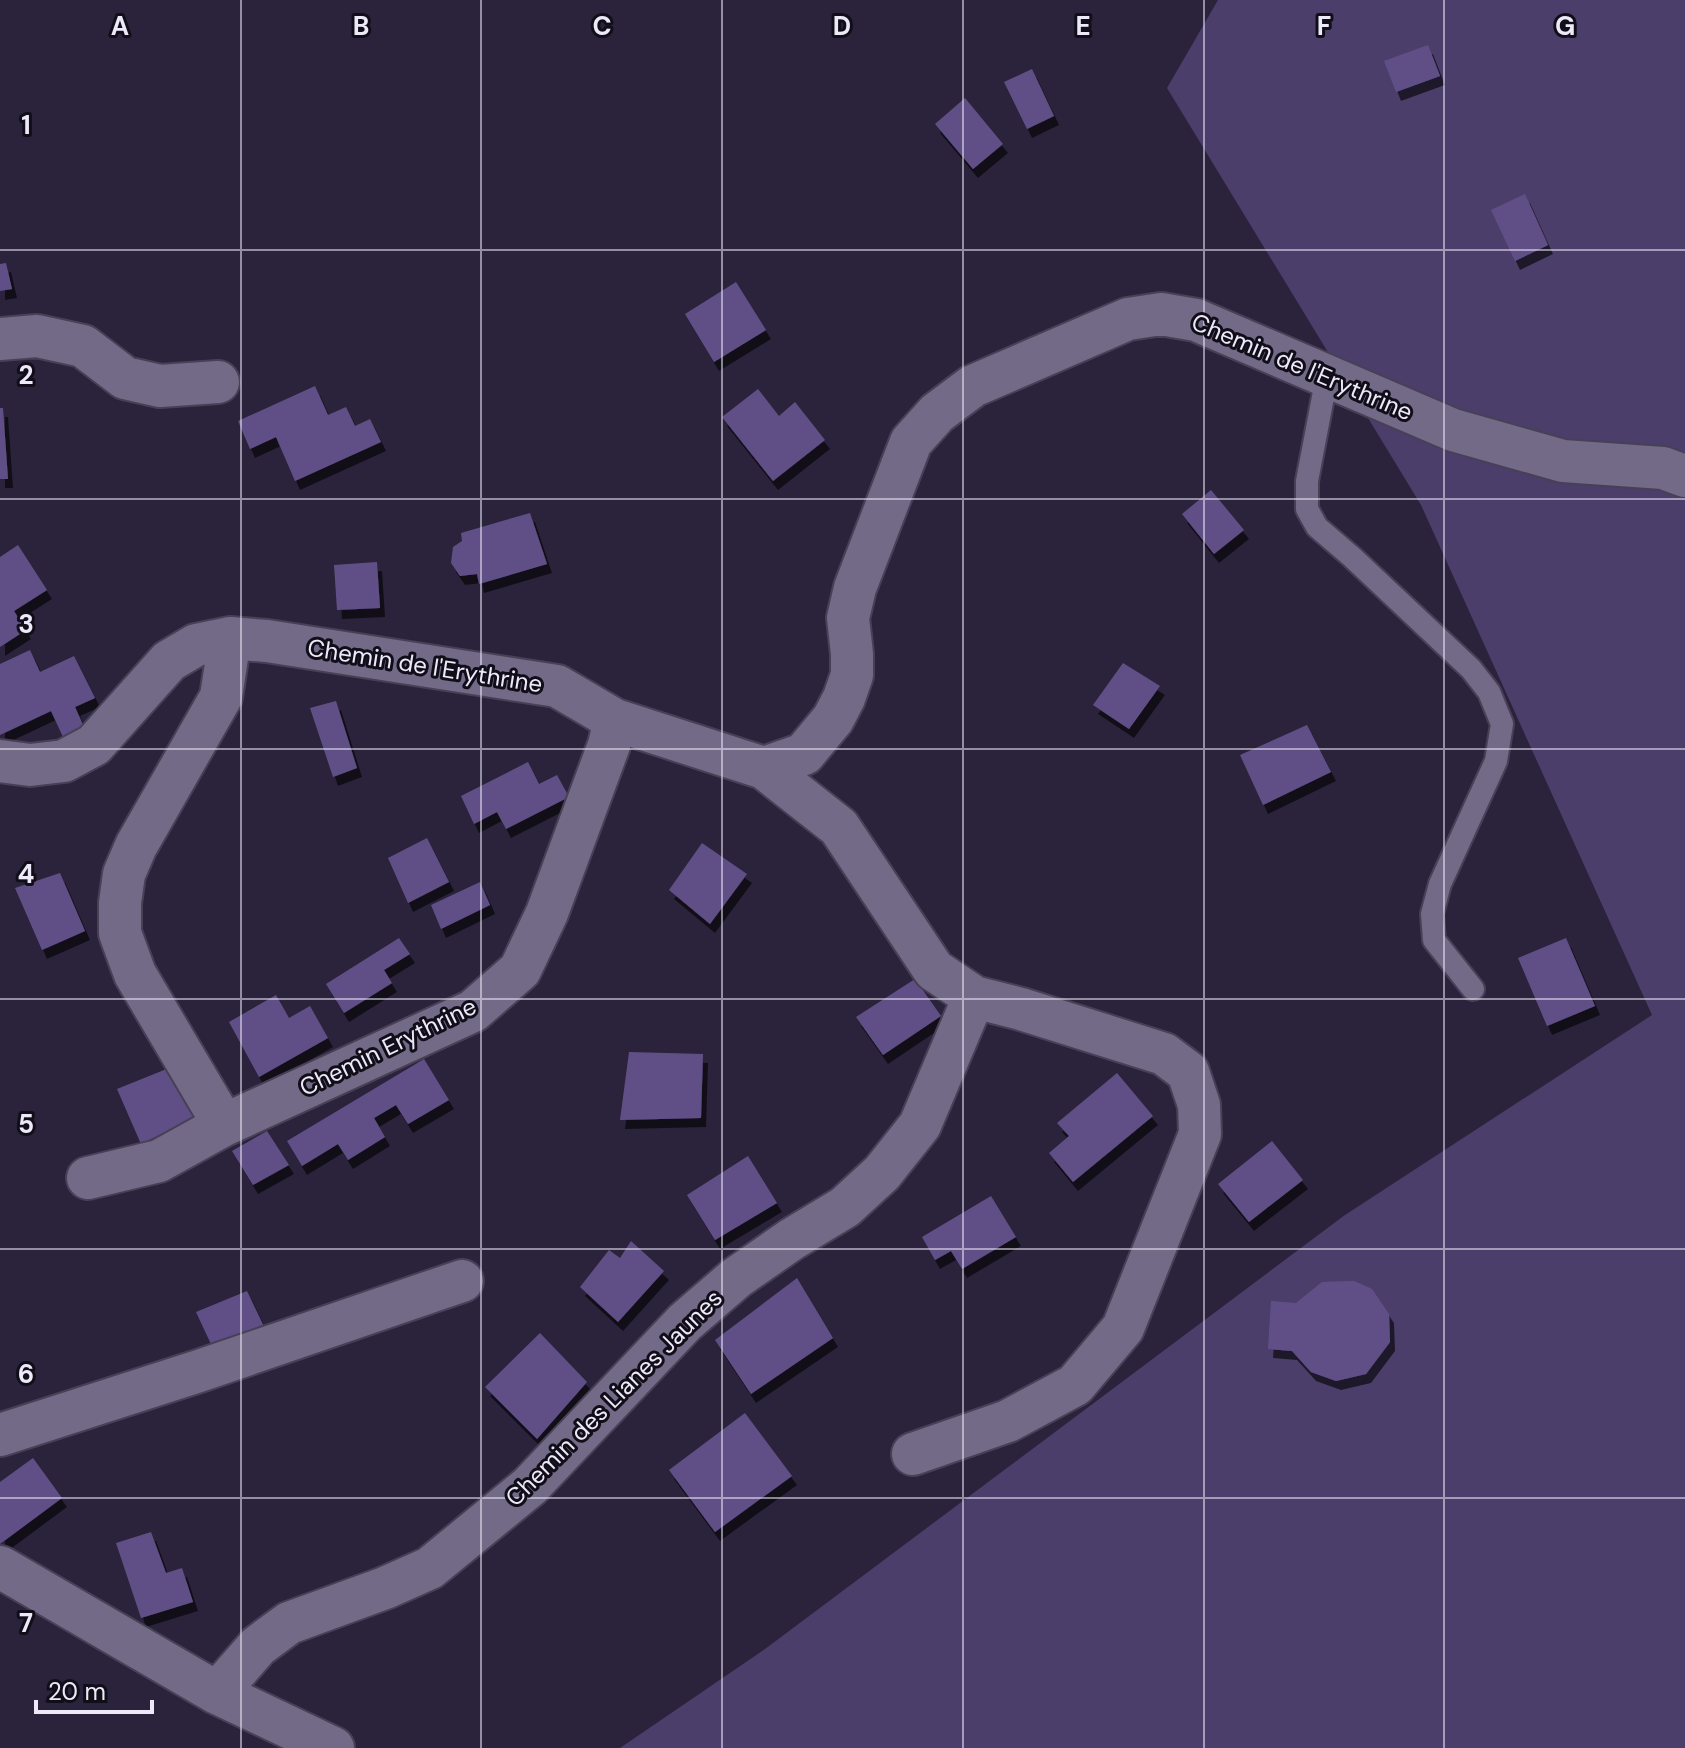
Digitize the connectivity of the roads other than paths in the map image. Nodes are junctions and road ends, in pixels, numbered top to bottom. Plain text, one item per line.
1 (0, 339) edge
2 (1327, 376) junction
3 (218, 382) dead end
4 (1685, 476) edge
5 (230, 638) junction
6 (615, 720) junction
7 (0, 761) edge
8 (764, 768) junction
9 (1473, 989) dead end
10 (974, 997) junction
11 (224, 1125) junction
12 (88, 1178) dead end
13 (462, 1281) dead end
14 (0, 1435) edge
15 (913, 1454) dead end
16 (0, 1567) edge
17 (217, 1693) junction
18 (333, 1748) edge

1 - 3 street
2 - 4 street, Chemin de l'Erythrine
2 - 8 street, Chemin de l'Erythrine
2 - 9 lane
5 - 6 street, Chemin de l'Erythrine
5 - 7 street, Chemin de l'Erythrine
5 - 11 street
6 - 8 street, Chemin de l'Erythrine
6 - 11 street, Chemin Erythrine
8 - 10 street
10 - 15 street
10 - 17 street, Chemin des Lianes Jaunes
11 - 12 street, Chemin Erythrine
13 - 14 street
16 - 17 street
17 - 18 street

